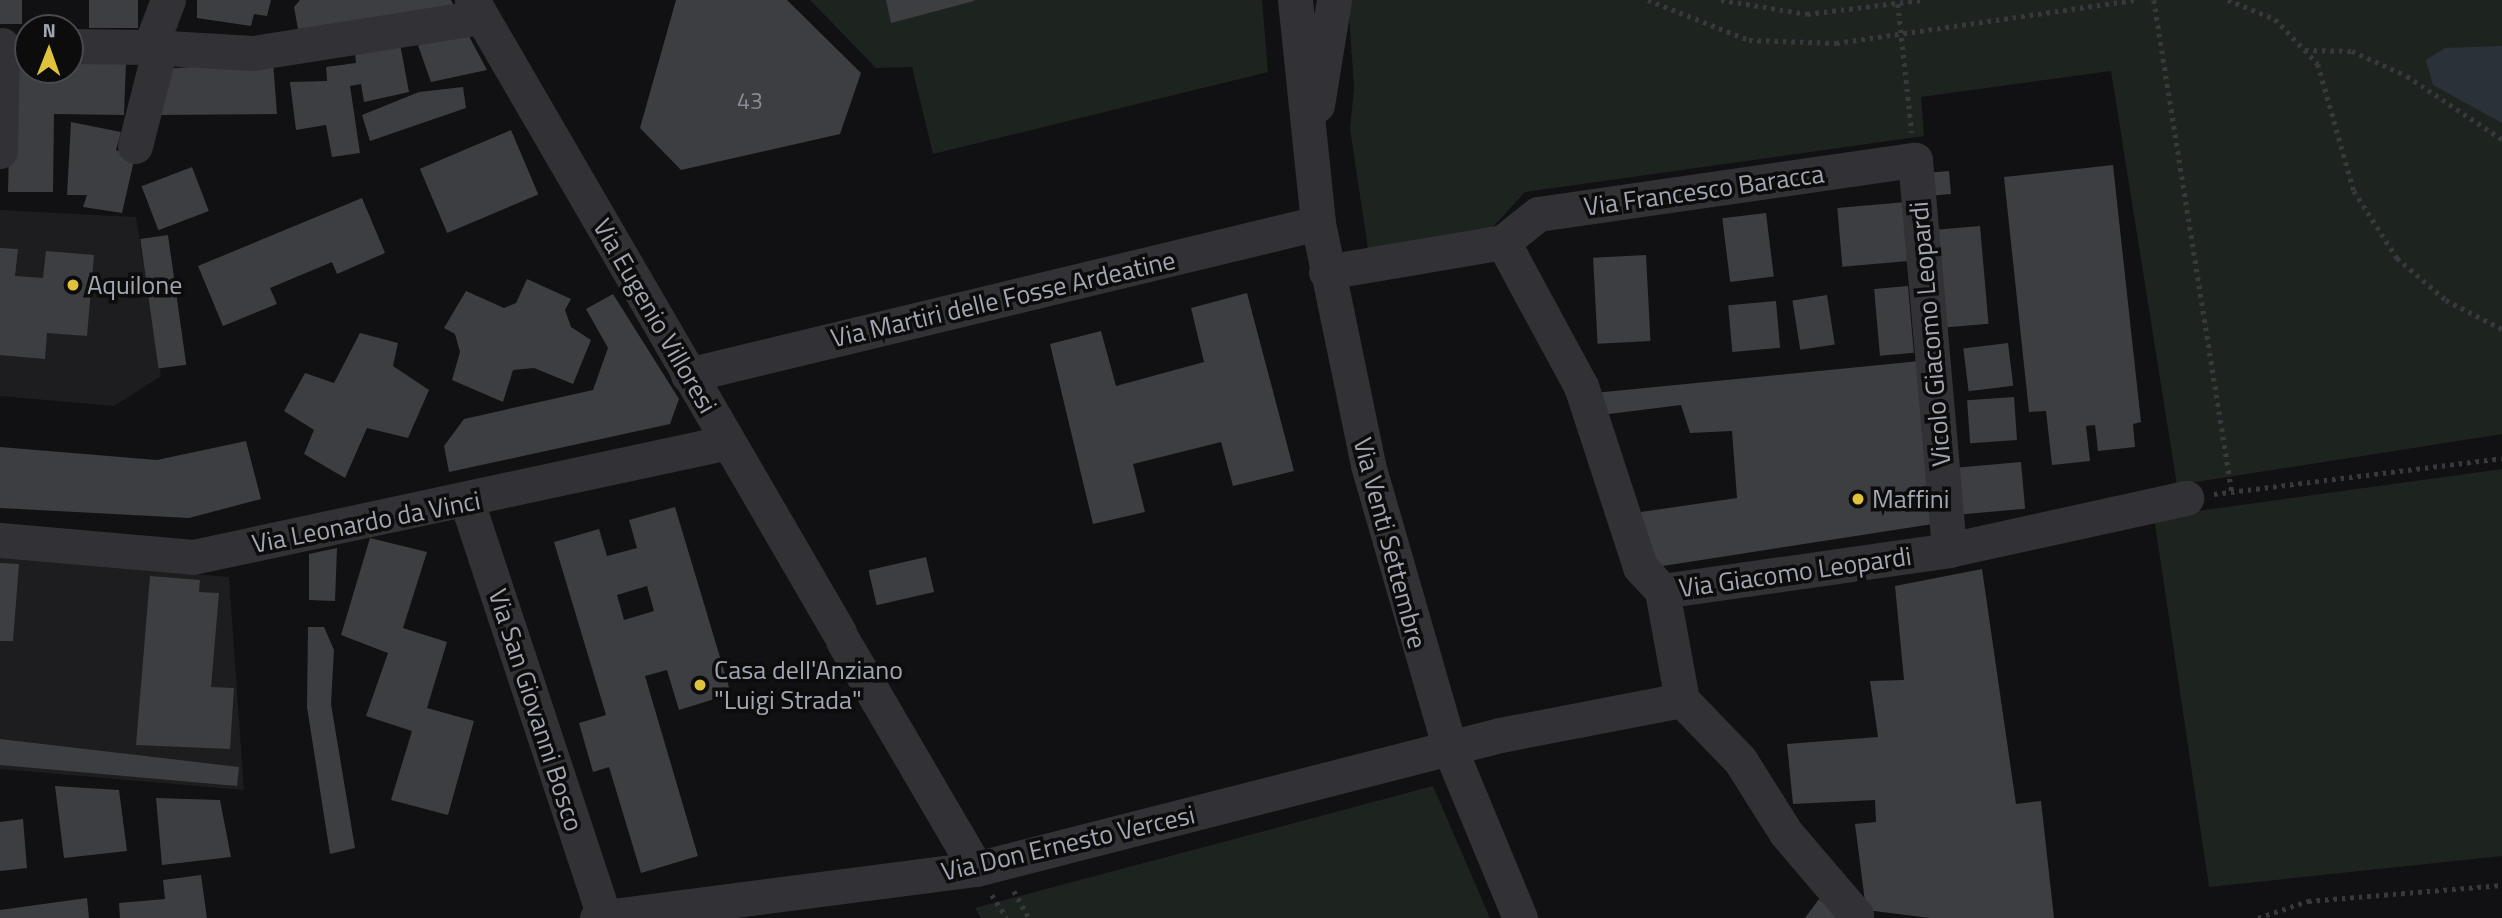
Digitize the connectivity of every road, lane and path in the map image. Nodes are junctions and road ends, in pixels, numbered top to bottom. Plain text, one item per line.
1 (168, 0) edge
2 (1295, 0) edge
3 (1334, 0) edge
4 (1648, 0) edge
5 (1721, 0) edge
6 (1921, 0) edge
7 (2135, 0) edge
8 (2154, 0) edge
9 (2228, 0) edge
10 (2247, 0) edge
11 (1898, 4) junction
12 (483, 6) edge
13 (2250, 8) junction
14 (1901, 34) junction
15 (10, 45) edge
16 (84, 46) edge
17 (155, 48) junction
18 (2304, 50) junction
19 (2502, 139) edge
20 (135, 146) dead end
21 (0, 151) edge
22 (1309, 154) junction
23 (1915, 160) junction
24 (1318, 223) junction
25 (1503, 242) junction
26 (1326, 272) junction
27 (2502, 329) edge
28 (688, 375) junction
29 (728, 442) junction
30 (2502, 458) edge
31 (2232, 492) junction
32 (2186, 498) joint
33 (467, 502) junction
34 (0, 540) edge
35 (1950, 550) junction
36 (1662, 591) junction
37 (1682, 699) junction
38 (1450, 749) junction
39 (976, 869) junction
40 (2502, 885) edge
41 (1856, 915) dead end
42 (604, 917) edge
43 (597, 918) edge
44 (1520, 918) edge
45 (2258, 918) edge

1 - 17 street
2 - 22 street, Via Venti Settembre
3 - 22 street, Via Venti Settembre
4 - 14 path
5 - 11 path
6 - 11 path
7 - 14 path
8 - 31 path
9 - 13 path
10 - 13 path
11 - 14 path
12 - 17 street
12 - 28 street, Via Eugenio Villoresi
13 - 18 path
14 - 23 path
15 - 21 street
16 - 17 street
17 - 20 street
18 - 19 path
18 - 27 path
22 - 24 street, Via Venti Settembre
23 - 25 street, Via Francesco Baracca
23 - 35 street, Vicolo Giacomo Leopardi
24 - 26 street, Via Venti Settembre
24 - 28 street, Via Martiri delle Fosse Ardeatine
25 - 26 street, Via Francesco Baracca
25 - 36 street
26 - 38 street, Via Venti Settembre
28 - 29 street, Via Eugenio Villoresi
29 - 33 street, Via Leonardo da Vinci
29 - 39 street, Via Eugenio Villoresi
30 - 31 path
31 - 32 path
32 - 35 street, Via Giacomo Leopardi
33 - 34 street, Via Leonardo da Vinci
33 - 42 street, Via San Giovanni Bosco
35 - 36 street, Via Giacomo Leopardi
36 - 37 street, Via Giacomo Leopardi
37 - 38 street
37 - 41 street
38 - 39 street, Via Don Ernesto Vercesi
38 - 44 street, Via Venti Settembre
39 - 42 street, Via Don Ernesto Vercesi
40 - 45 path
42 - 43 street, Via Don Ernesto Vercesi

